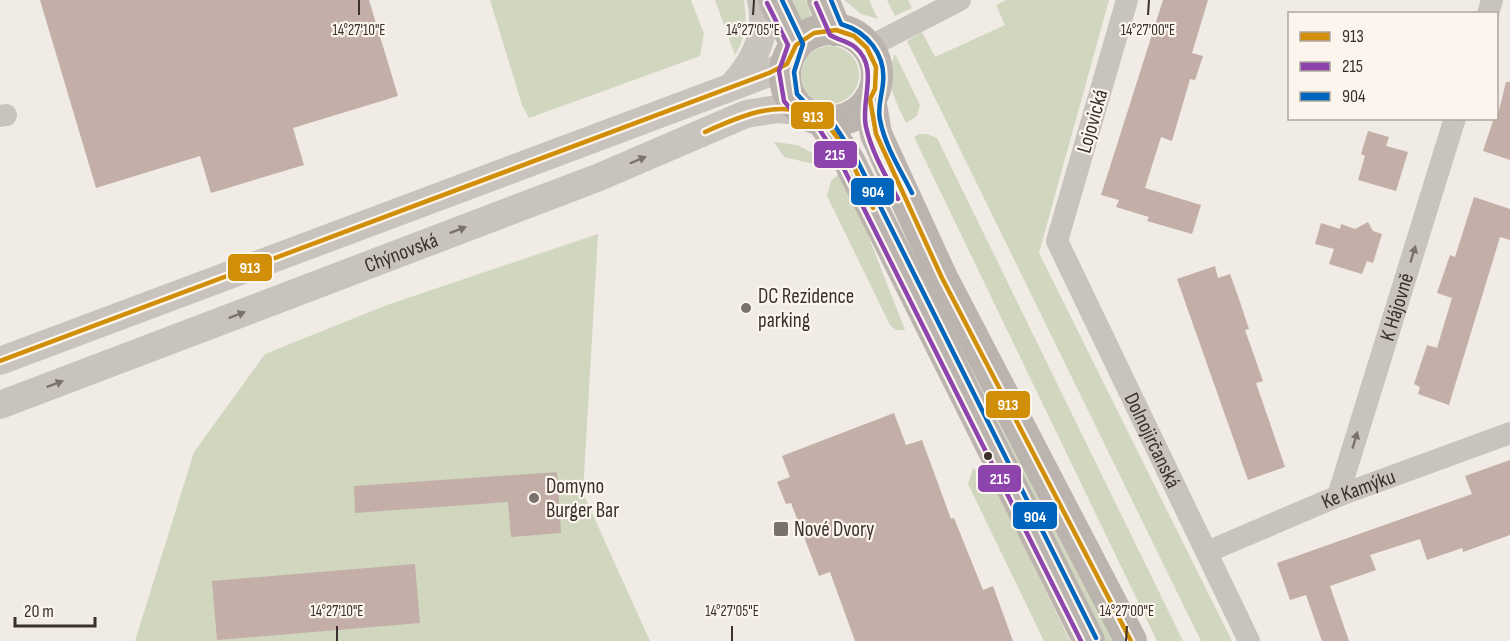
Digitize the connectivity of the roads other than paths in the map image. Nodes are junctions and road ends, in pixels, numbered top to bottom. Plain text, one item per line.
1 (761, 0) edge
2 (774, 0) edge
3 (823, 0) edge
4 (960, 0) edge
5 (1127, 0) edge
6 (836, 30) junction
7 (867, 48) junction
8 (791, 55) junction
9 (733, 85) junction
10 (870, 99) junction
11 (812, 116) junction
12 (1454, 120) edge
13 (1057, 241) joint
14 (0, 360) edge
15 (0, 405) edge
16 (1510, 434) edge
17 (1338, 496) junction
18 (1208, 552) junction
19 (1089, 641) edge
20 (1131, 641) edge
21 (1249, 641) edge

1 - 9 street
2 - 8 main road
3 - 6 main road
4 - 7 street
5 - 13 street, Lojovická
6 - 7 main road
6 - 8 main road
7 - 10 main road
8 - 9 street, Chýnovská
8 - 11 main road
9 - 14 street, Chýnovská
10 - 11 main road
10 - 20 main road
15 -> 11 street, Chýnovská
11 - 19 main road
17 -> 12 street, K Hájovně
13 - 18 street, Dolnojirčanská
16 - 17 street, Ke Kamýku
17 - 18 street, Ke Kamýku
18 - 21 street, Dolnojirčanská

